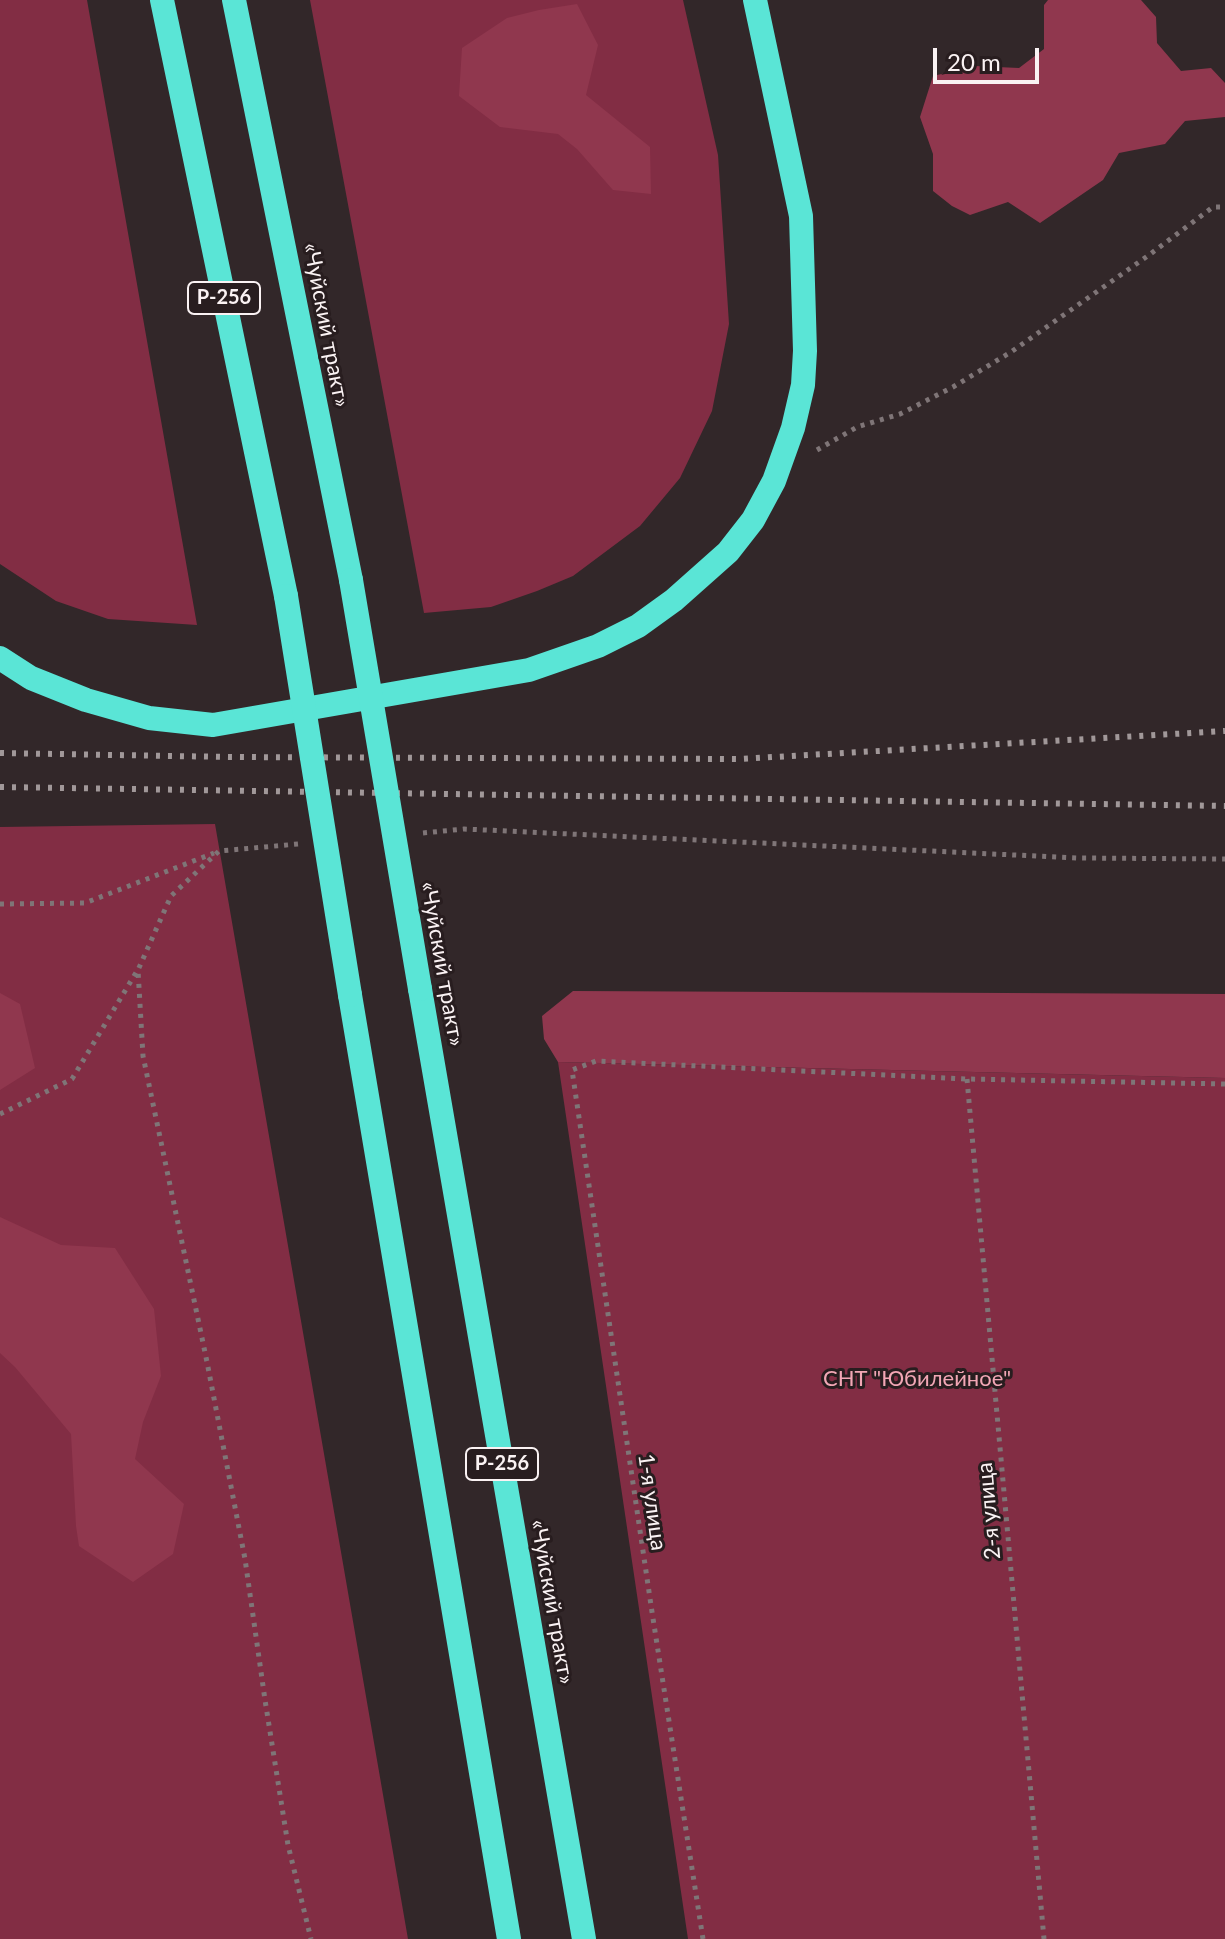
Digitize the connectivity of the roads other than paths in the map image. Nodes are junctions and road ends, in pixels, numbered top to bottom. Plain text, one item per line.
1 (162, 0) edge
2 (234, 0) edge
3 (755, 0) edge
4 (0, 658) edge
5 (509, 1939) edge
6 (584, 1939) edge

1 - 5 highway, Р-256, bridge
2 - 6 highway, «Чуйский тракт» / Р-256, bridge
3 - 4 highway

